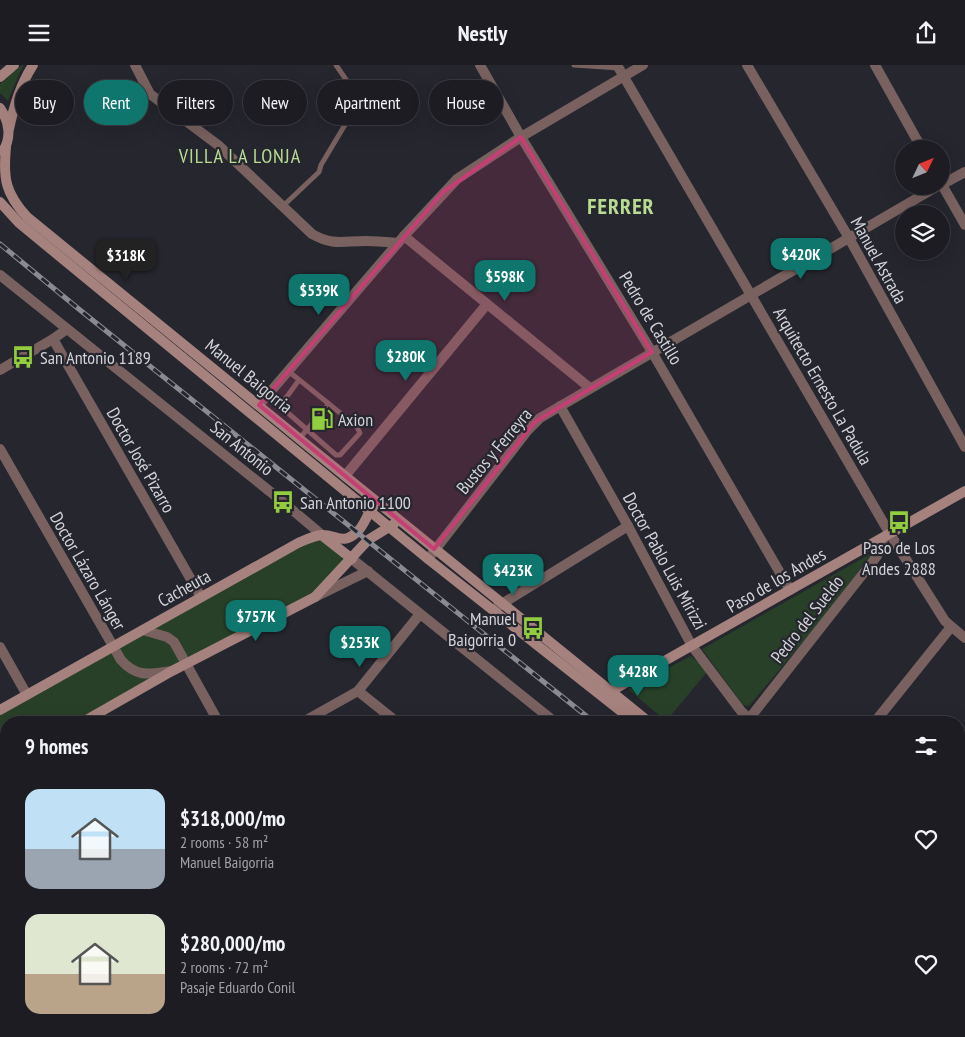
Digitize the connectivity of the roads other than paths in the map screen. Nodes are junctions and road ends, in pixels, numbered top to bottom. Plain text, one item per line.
1 (14, 65) edge
2 (33, 65) edge
3 (136, 65) edge
4 (336, 65) edge
5 (480, 65) edge
6 (574, 65) edge
7 (643, 65) edge
8 (747, 65) edge
9 (875, 65) edge
10 (620, 70) edge
11 (0, 77) edge
12 (0, 108) edge
13 (9, 129) junction
14 (521, 137) junction
15 (917, 140) edge
16 (3, 151) edge
17 (965, 172) edge
18 (950, 180) edge
19 (922, 195) edge
20 (947, 195) edge
21 (0, 202) edge
22 (283, 206) junction
23 (965, 225) edge
24 (848, 238) junction
25 (401, 239) junction
26 (0, 275) edge
27 (751, 295) junction
28 (487, 304) junction
29 (68, 329) junction
30 (53, 339) junction
31 (652, 351) junction
32 (0, 370) edge
33 (288, 371) junction
34 (299, 379) junction
35 (590, 387) junction
36 (328, 404) junction
37 (259, 405) junction
38 (560, 406) junction
39 (291, 417) junction
40 (284, 425) junction
41 (306, 429) junction
42 (276, 433) junction
43 (320, 442) junction
44 (296, 443) junction
45 (965, 447) edge
46 (0, 449) edge
47 (310, 454) junction
48 (345, 476) junction
49 (965, 491) edge
50 (377, 502) junction
51 (370, 510) junction
52 (398, 519) junction
53 (628, 526) junction
54 (390, 527) junction
55 (322, 535) junction
56 (887, 535) junction
57 (434, 549) junction
58 (352, 559) junction
59 (428, 559) junction
60 (368, 571) junction
61 (790, 591) junction
62 (201, 597) junction
63 (315, 597) junction
64 (502, 603) junction
65 (492, 610) junction
66 (420, 615) junction
67 (951, 627) junction
68 (143, 630) junction
69 (965, 638) edge
70 (692, 646) junction
71 (0, 647) edge
72 (113, 647) junction
73 (186, 664) junction
74 (172, 671) junction
75 (358, 691) junction
76 (607, 694) junction
77 (27, 695) junction
78 (0, 710) edge
79 (93, 716) edge
80 (215, 716) edge
81 (313, 716) edge
82 (389, 716) edge
83 (547, 716) edge
84 (629, 716) edge
85 (640, 716) edge
86 (747, 716) edge
87 (755, 716) edge
88 (880, 716) edge

1 - 11 main road
2 - 13 main road, Manuel Baigorria
3 - 22 street
4 - 22 lane
5 - 14 street, Pedro de Castillo
6 - 10 lane
7 - 10 street
8 - 24 street, Manuel Astrada
9 - 15 street
10 - 14 street
10 - 27 street, Arquitecto Ernesto La Padula
12 - 13 main road
13 - 16 main road, Manuel Baigorria
14 - 25 street
14 - 31 street, Pedro de Castillo
16 - 37 main road, Manuel Baigorria
17 - 18 street, Bustos y Ferreyra
19 - 24 street, Bustos y Ferreyra
20 - 23 street
21 - 42 main road, Manuel Baigorria
22 - 25 street
24 - 27 street, Bustos y Ferreyra
24 - 45 street, Manuel Astrada
25 - 28 street
25 - 33 street
26 - 29 street, San Antonio
27 - 31 street, Bustos y Ferreyra
27 - 56 street, Arquitecto Ernesto La Padula
28 - 35 street
28 - 48 street
29 - 30 street
29 - 55 street, San Antonio
30 - 32 street
30 - 62 street, Doctor José Pizarro
31 - 35 street, Bustos y Ferreyra
31 - 61 street, Pedro de Castillo
33 - 34 lane
33 - 37 street
34 - 36 lane
34 - 39 lane
35 - 38 street, Bustos y Ferreyra
36 - 41 lane
36 - 43 lane
37 - 40 main road, Manuel Baigorria
38 - 53 street, Doctor Pablo Luis Mirizzi
38 - 57 street, Bustos y Ferreyra
39 - 40 lane
39 - 41 lane
40 - 42 lane
40 - 44 main road, Manuel Baigorria
41 - 43 lane
41 - 44 lane
42 - 44 main road, Manuel Baigorria
43 - 47 lane
44 - 47 main road, Manuel Baigorria
46 - 72 street, Doctor Lázaro Lánger
47 - 48 main road, Manuel Baigorria
47 - 51 main road, Manuel Baigorria
48 - 50 main road, Manuel Baigorria
49 - 56 main road, Paso de los Andes
50 - 51 main road, Cacheuta
50 - 52 main road, Manuel Baigorria
51 - 54 main road, Manuel Baigorria
51 - 55 main road, Cacheuta
52 - 54 main road
52 - 57 main road, Manuel Baigorria
53 - 64 street
53 - 70 street, Doctor Pablo Luis Mirizzi
54 - 58 main road
54 - 59 main road, Manuel Baigorria
55 - 58 main road, San Antonio
55 - 62 main road, Cacheuta
56 - 61 main road, Paso de los Andes
56 - 67 street, Arquitecto Ernesto La Padula
56 - 87 street, Pedro del Sueldo
57 - 59 street, Bustos y Ferreyra
57 - 64 main road, Manuel Baigorria
58 - 60 street, San Antonio
58 - 63 main road
59 - 65 main road, Manuel Baigorria
60 - 63 street
60 - 66 street, San Antonio
61 - 70 main road, Paso de los Andes
62 - 68 main road, Cacheuta
63 - 73 main road
64 - 65 street
64 - 76 main road, Manuel Baigorria
65 - 76 main road, Manuel Baigorria
66 - 75 street
66 - 83 street, San Antonio
67 - 69 street, Arquitecto Ernesto La Padula
67 - 88 street
68 - 72 main road, Cacheuta
68 - 73 street, Doctor Lázaro Lánger
70 - 76 main road, Paso de los Andes
70 - 86 street, Doctor Pablo Luis Mirizzi
71 - 77 street
72 - 74 street, Doctor Lázaro Lánger
72 - 77 main road, Cacheuta
73 - 74 main road
73 - 80 street, Doctor Lázaro Lánger
74 - 79 main road
75 - 81 street
75 - 82 street
76 - 84 main road, Manuel Baigorria
76 - 85 main road, Manuel Baigorria
77 - 78 main road, Cacheuta

